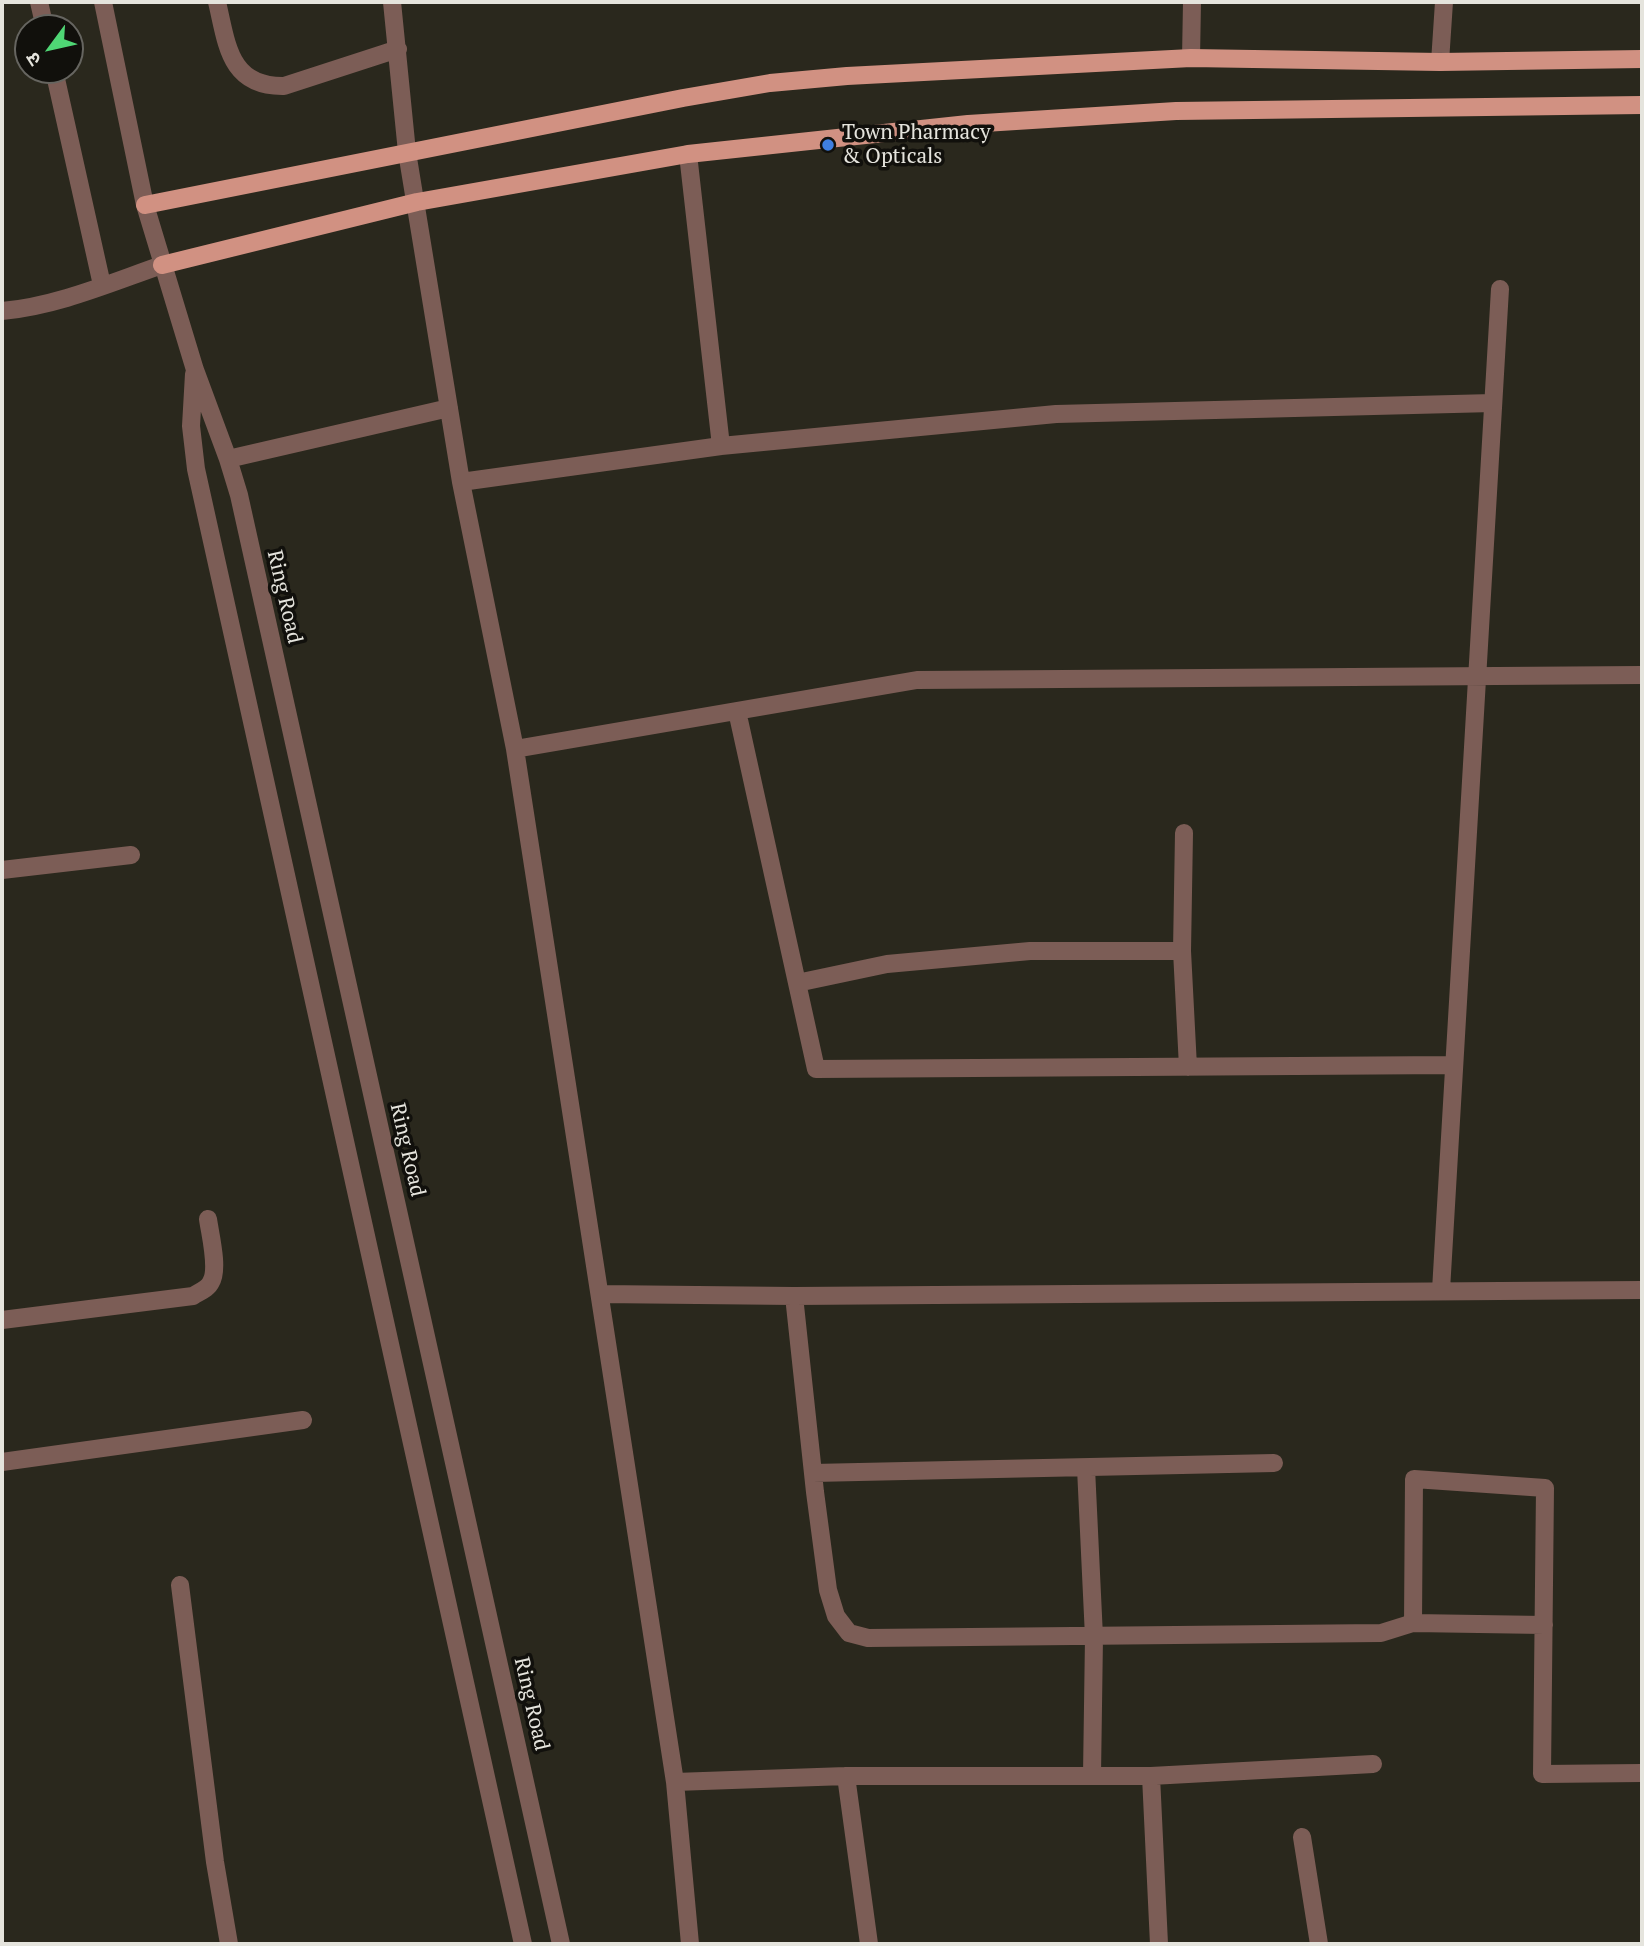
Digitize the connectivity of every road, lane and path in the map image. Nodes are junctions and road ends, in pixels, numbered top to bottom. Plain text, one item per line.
1 (103, 2) edge
2 (217, 2) edge
3 (392, 2) edge
4 (1192, 2) edge
5 (1444, 2) edge
6 (398, 49) junction
7 (1191, 58) junction
8 (1642, 59) edge
9 (1440, 62) junction
10 (57, 84) edge
11 (1642, 105) edge
12 (407, 152) junction
13 (688, 154) junction
14 (417, 202) junction
15 (145, 205) junction
16 (162, 265) junction
17 (102, 285) junction
18 (1500, 289) dead end
19 (2, 311) edge
20 (195, 370) junction
21 (1493, 403) junction
22 (449, 408) junction
23 (721, 446) junction
24 (228, 459) junction
25 (461, 482) junction
26 (1642, 675) edge
27 (1477, 676) junction
28 (737, 711) junction
29 (515, 749) junction
30 (1184, 833) dead end
31 (131, 855) dead end
32 (2, 870) edge
33 (1182, 951) junction
34 (797, 983) junction
35 (1454, 1065) junction
36 (1188, 1067) junction
37 (208, 1219) dead end
38 (1441, 1290) junction
39 (1642, 1290) edge
40 (600, 1294) junction
41 (794, 1296) junction
42 (2, 1320) edge
43 (303, 1420) dead end
44 (2, 1462) edge
45 (1274, 1463) dead end
46 (1086, 1468) junction
47 (813, 1474) junction
48 (180, 1585) dead end
49 (1413, 1623) junction
50 (1544, 1625) junction
51 (1094, 1637) junction
52 (1373, 1764) dead end
53 (1642, 1773) edge
54 (1092, 1775) junction
55 (846, 1776) junction
56 (1151, 1776) junction
57 (675, 1782) junction
58 (1302, 1837) dead end
59 (229, 1944) edge
60 (523, 1944) edge
61 (561, 1944) edge
62 (690, 1944) edge
63 (869, 1944) edge
64 (1159, 1944) edge
65 (1319, 1944) edge

1 - 15 street, Ring Road
2 - 6 street
3 - 6 street
4 - 7 street
5 - 9 street
6 - 12 street
7 - 9 main road
7 - 12 main road
8 - 9 main road
10 - 17 street
11 - 13 main road
12 - 14 street
12 - 15 main road
13 - 14 main road
13 - 23 street
14 - 16 main road
14 - 22 street
15 - 16 street, Ring Road
16 - 17 street
16 - 20 street, Ring Road
17 - 19 street
18 - 21 street
20 - 24 street, Ring Road
20 - 60 street, Ring Road
21 - 23 street
21 - 27 street
22 - 24 street
22 - 25 street
23 - 25 street
24 - 61 street, Ring Road
25 - 29 street
26 - 27 street
27 - 28 street
27 - 35 street
28 - 29 street
28 - 34 street
29 - 40 street
30 - 33 street
31 - 32 street
33 - 34 street
33 - 36 street
34 - 36 street
35 - 36 street
35 - 38 street
37 - 42 street
38 - 39 street
38 - 41 street
40 - 41 street
40 - 57 street
41 - 47 street
43 - 44 street
45 - 46 street
46 - 47 street
46 - 51 street
47 - 51 street
48 - 59 street
49 - 50 street
49 - 50 street
49 - 51 street
50 - 53 street
51 - 54 street
52 - 56 street
54 - 55 street
54 - 56 street
55 - 57 street
55 - 63 street
56 - 64 street
57 - 62 street
58 - 65 street

